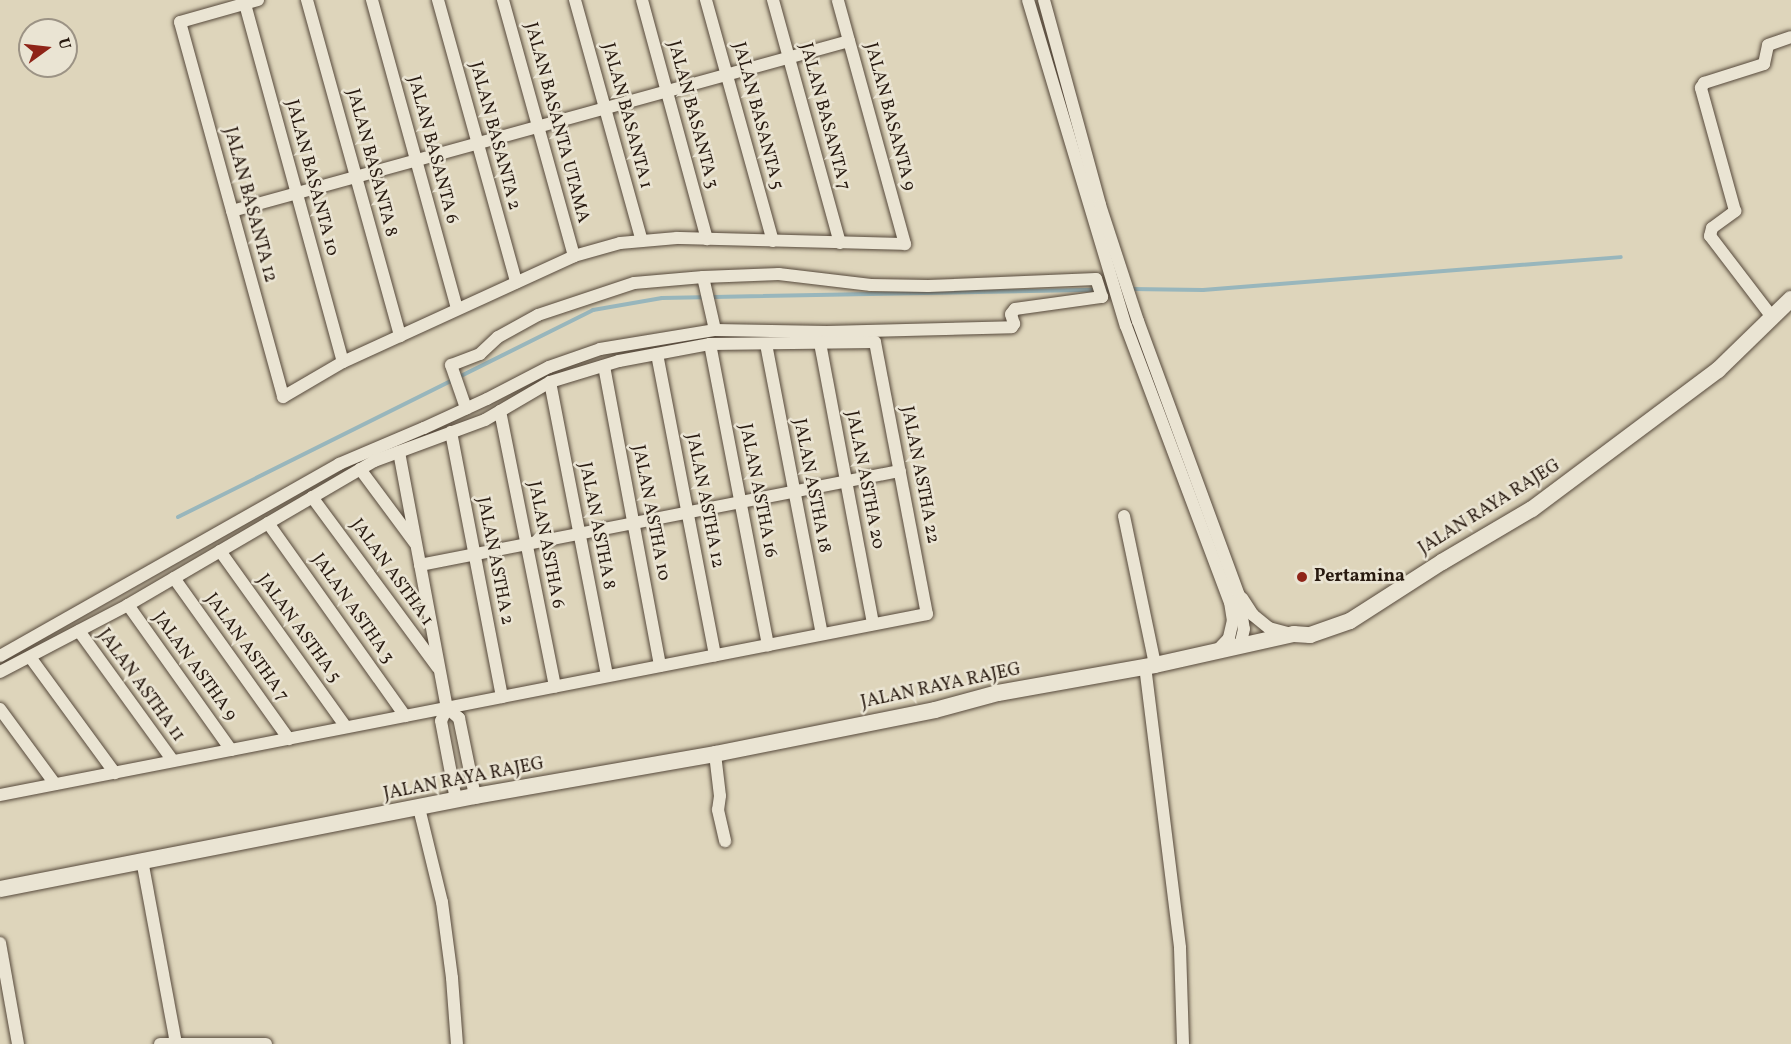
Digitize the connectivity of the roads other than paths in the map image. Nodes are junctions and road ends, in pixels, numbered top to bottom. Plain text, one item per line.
1 (258, 0) edge
2 (307, 0) edge
3 (372, 0) edge
4 (438, 0) edge
5 (503, 0) edge
6 (575, 0) edge
7 (642, 0) edge
8 (706, 0) edge
9 (773, 0) edge
10 (838, 0) edge
11 (1028, 0) edge
12 (1044, 0) edge
13 (245, 4) junction
14 (1791, 37) edge
15 (849, 41) junction
16 (789, 58) junction
17 (727, 75) junction
18 (667, 91) junction
19 (605, 108) junction
20 (538, 126) junction
21 (477, 143) junction
22 (416, 160) junction
23 (356, 177) junction
24 (297, 193) junction
25 (232, 211) junction
26 (707, 239) junction
27 (642, 241) junction
28 (772, 241) junction
29 (840, 243) junction
30 (574, 256) junction
31 (516, 282) junction
32 (704, 282) junction
33 (1791, 299) edge
34 (457, 309) junction
35 (1772, 317) junction
36 (715, 330) junction
37 (400, 336) junction
38 (820, 343) junction
39 (710, 344) junction
40 (766, 344) junction
41 (657, 354) junction
42 (343, 362) junction
43 (604, 366) junction
44 (550, 382) junction
45 (466, 408) junction
46 (500, 411) junction
47 (451, 432) junction
48 (399, 452) junction
49 (360, 469) junction
50 (900, 471) junction
51 (846, 482) junction
52 (794, 492) junction
53 (312, 497) junction
54 (740, 502) junction
55 (688, 513) junction
56 (1124, 516) dead end
57 (268, 523) junction
58 (633, 523) junction
59 (580, 534) junction
60 (527, 544) junction
61 (417, 545) junction
62 (220, 551) junction
63 (475, 554) junction
64 (420, 565) junction
65 (174, 578) junction
66 (1239, 595) junction
67 (128, 605) junction
68 (873, 624) junction
69 (79, 631) junction
70 (822, 634) junction
71 (1294, 634) junction
72 (768, 645) junction
73 (1240, 647) junction
74 (1216, 652) junction
75 (715, 655) junction
76 (0, 657) edge
77 (30, 657) junction
78 (660, 666) junction
79 (1150, 666) junction
80 (440, 671) junction
81 (0, 672) edge
82 (607, 676) junction
83 (555, 687) junction
84 (502, 697) junction
85 (447, 708) junction
86 (0, 709) edge
87 (405, 716) junction
88 (346, 727) junction
89 (289, 739) junction
90 (231, 750) junction
91 (715, 754) junction
92 (173, 761) junction
93 (115, 773) junction
94 (55, 784) junction
95 (0, 795) edge
96 (475, 796) junction
97 (456, 800) junction
98 (418, 808) junction
99 (725, 841) dead end
100 (142, 860) junction
101 (0, 889) edge
102 (0, 943) edge
103 (176, 1043) edge
104 (18, 1044) edge
105 (160, 1044) edge
106 (251, 1044) edge
107 (266, 1044) edge
108 (457, 1044) edge
109 (1183, 1044) edge

1 - 13 street
2 - 23 street, JALAN BASANTA 8
3 - 22 street, JALAN BASANTA 6
4 - 21 street, JALAN BASANTA 2
5 - 20 street, JALAN BASANTA UTAMA
6 - 19 street, JALAN BASANTA 1
7 - 18 street, JALAN BASANTA 3
8 - 17 street, JALAN BASANTA 5
9 - 16 street, JALAN BASANTA 7
10 - 15 street, JALAN BASANTA 9
11 - 74 street
12 - 66 street
13 - 24 street, JALAN BASANTA 10
13 - 25 street, JALAN BASANTA 12
14 - 35 street
15 - 16 street
15 - 29 street, JALAN BASANTA 9
16 - 17 street
16 - 29 street, JALAN BASANTA 7
17 - 18 street
17 - 28 street, JALAN BASANTA 5
18 - 19 street
18 - 26 street, JALAN BASANTA 3
19 - 20 street
19 - 27 street, JALAN BASANTA 1
20 - 21 street
20 - 30 street, JALAN BASANTA UTAMA
21 - 22 street
21 - 31 street, JALAN BASANTA 2
22 - 23 street
22 - 34 street, JALAN BASANTA 6
23 - 24 street
23 - 37 street, JALAN BASANTA 8
24 - 25 street
24 - 42 street, JALAN BASANTA 10
25 - 42 street, JALAN BASANTA 12
26 - 27 street
26 - 28 street
27 - 30 street
28 - 29 street
30 - 31 street
31 - 34 street
32 - 36 street
32 - 36 street
32 - 45 street
33 - 35 main road, JALAN RAYA RAJEG
34 - 37 street
35 - 71 main road, JALAN RAYA RAJEG
36 - 45 street
37 - 42 street
38 - 40 street
38 - 50 street, JALAN ASTHA 22
38 - 51 street, JALAN ASTHA 20
39 - 40 street
39 - 41 street
39 - 54 street, JALAN ASTHA 16
40 - 52 street, JALAN ASTHA 18
41 - 43 street
41 - 55 street, JALAN ASTHA 12
43 - 44 street
43 - 58 street, JALAN ASTHA 10
44 - 46 street
44 - 59 street, JALAN ASTHA 8
45 - 76 street
46 - 47 street
46 - 60 street, JALAN ASTHA 6
47 - 48 street
47 - 63 street, JALAN ASTHA 2
48 - 49 street
48 - 61 street
49 - 53 street
49 - 61 street
50 - 51 street
50 - 68 street, JALAN ASTHA 22
51 - 52 street
51 - 68 street, JALAN ASTHA 20
52 - 54 street
52 - 70 street, JALAN ASTHA 18
53 - 57 street
53 - 80 street, JALAN ASTHA 1
54 - 55 street
54 - 72 street, JALAN ASTHA 16
55 - 58 street
55 - 75 street, JALAN ASTHA 12
56 - 79 street
57 - 62 street
57 - 87 street, JALAN ASTHA 3
58 - 59 street
58 - 78 street, JALAN ASTHA 10
59 - 60 street
59 - 82 street, JALAN ASTHA 8
60 - 63 street
60 - 83 street, JALAN ASTHA 6
61 - 64 street
62 - 65 street
62 - 88 street, JALAN ASTHA 5
63 - 64 street
63 - 84 street, JALAN ASTHA 2
64 - 80 street
65 - 67 street
65 - 89 street, JALAN ASTHA 7
66 - 71 street
66 - 73 street
67 - 69 street
67 - 90 street, JALAN ASTHA 9
68 - 70 street
69 - 77 street
69 - 92 street, JALAN ASTHA 11
70 - 72 street
71 - 73 main road, JALAN RAYA RAJEG
72 - 75 street
73 - 74 main road, JALAN RAYA RAJEG
74 - 79 main road, JALAN RAYA RAJEG
75 - 78 street
77 - 81 street
77 - 93 street
78 - 82 street
79 - 91 main road, JALAN RAYA RAJEG
79 - 109 street
80 - 85 street
82 - 83 street
83 - 84 street
84 - 85 street
85 - 87 street
85 - 96 street
85 - 97 street
86 - 94 street
87 - 88 street
88 - 89 street
89 - 90 street
90 - 92 street
91 - 96 main road, JALAN RAYA RAJEG
91 - 99 street
92 - 93 street
93 - 94 street
94 - 95 street
96 - 97 main road, JALAN RAYA RAJEG
97 - 98 main road, JALAN RAYA RAJEG
98 - 100 main road, JALAN RAYA RAJEG
98 - 108 street
100 - 101 main road, JALAN RAYA RAJEG
100 - 103 street
102 - 104 street
103 - 105 street
103 - 106 street
106 - 107 street

